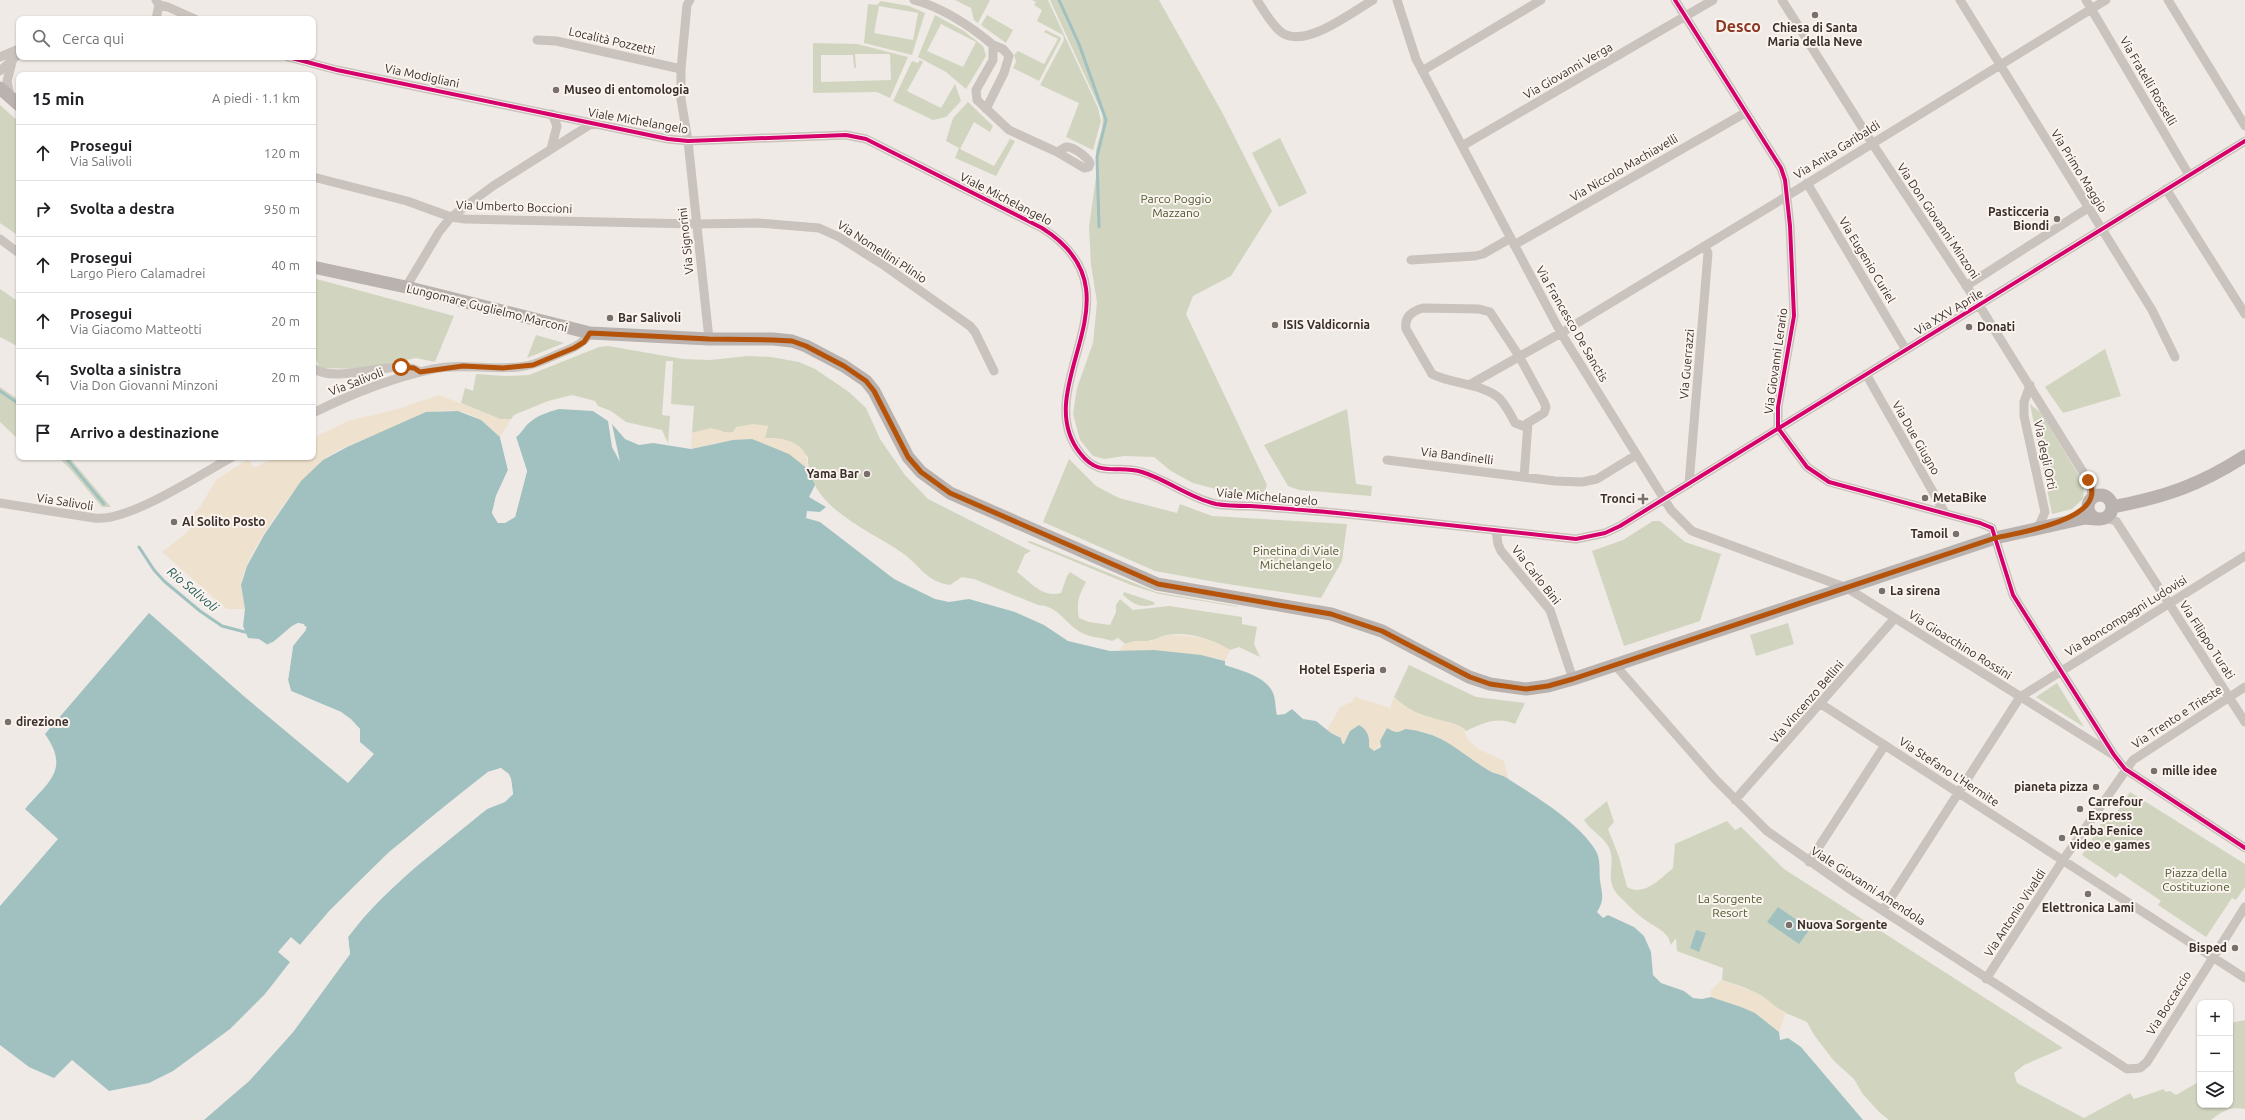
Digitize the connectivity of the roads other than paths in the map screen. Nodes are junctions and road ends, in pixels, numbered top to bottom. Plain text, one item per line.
1 (690, 0) edge
2 (914, 0) edge
3 (1257, 0) edge
4 (1373, 0) edge
5 (1397, 0) edge
6 (1541, 0) edge
7 (1676, 0) edge
8 (1713, 0) edge
9 (1782, 0) edge
10 (1960, 0) edge
11 (2086, 0) edge
12 (2106, 0) edge
13 (2168, 0) edge
14 (157, 3) edge
15 (2092, 8) junction
16 (156, 16) edge
17 (188, 16) edge
18 (1685, 17) junction
19 (536, 40) dead end
20 (992, 45) junction
21 (16, 49) edge
22 (0, 57) edge
23 (16, 57) edge
24 (299, 60) edge
25 (12, 62) junction
26 (1999, 66) junction
27 (681, 69) junction
28 (1422, 70) junction
29 (0, 71) edge
30 (0, 88) edge
31 (15, 101) edge
32 (986, 109) junction
33 (1745, 113) junction
34 (552, 114) junction
35 (591, 124) junction
36 (2245, 126) edge
37 (688, 141) junction
38 (2245, 141) edge
39 (1872, 143) junction
40 (1462, 146) junction
41 (551, 149) junction
42 (1057, 152) dead end
43 (2189, 175) junction
44 (316, 178) edge
45 (1807, 183) junction
46 (2166, 189) junction
47 (1787, 197) junction
48 (2088, 208) junction
49 (451, 217) junction
50 (696, 224) junction
51 (2102, 229) junction
52 (0, 239) edge
53 (1512, 241) junction
54 (1704, 246) junction
55 (16, 250) edge
56 (1411, 260) dead end
57 (316, 268) edge
58 (1966, 286) junction
59 (406, 287) junction
60 (1979, 305) junction
61 (2245, 314) edge
62 (590, 333) junction
63 (1561, 333) junction
64 (709, 339) junction
65 (1906, 350) junction
66 (1519, 356) junction
67 (2175, 357) dead end
68 (316, 369) edge
69 (994, 371) dead end
70 (420, 372) junction
71 (1866, 374) junction
72 (1469, 385) junction
73 (2030, 386) junction
74 (316, 412) edge
75 (1528, 423) junction
76 (1778, 428) junction
77 (1636, 455) junction
78 (2245, 458) edge
79 (226, 460) edge
80 (1387, 460) dead end
81 (1524, 477) junction
82 (1689, 484) junction
83 (1664, 499) junction
84 (2090, 500) junction
85 (0, 503) edge
86 (2112, 506) junction
87 (1945, 513) junction
88 (2100, 518) junction
89 (2056, 524) junction
90 (2038, 528) junction
91 (1496, 530) junction
92 (1995, 538) junction
93 (2245, 556) edge
94 (1815, 574) junction
95 (1847, 588) junction
96 (1827, 594) junction
97 (2169, 604) junction
98 (1895, 618) junction
99 (1615, 665) junction
100 (2060, 671) junction
101 (1573, 679) junction
102 (2245, 688) edge
103 (2020, 697) junction
104 (2230, 697) junction
105 (1821, 704) junction
106 (2245, 722) edge
107 (1885, 745) junction
108 (2114, 755) junction
109 (2125, 769) junction
110 (1960, 792) junction
111 (1735, 800) junction
112 (2245, 848) edge
113 (2063, 860) junction
114 (1809, 862) junction
115 (2245, 907) edge
116 (1883, 910) junction
117 (2212, 957) junction
118 (2245, 978) edge
119 (1986, 979) junction
120 (2147, 1062) joint

1 - 27 street
2 - 20 street
3 - 4 street
5 - 28 street, Via Francesco De Sanctis
6 - 28 street
7 - 18 street, Via Giovanni Lerario
8 - 18 street, Via Giovanni Verga
9 - 39 street, Via Don Giovanni Minzoni
10 - 26 street, Via Primo Maggio
11 - 15 street, Via Fratelli Rosselli
12 - 15 street, Via Anita Garibaldi
13 - 36 street
14 - 16 street
14 - 17 street
15 - 26 street, Via Anita Garibaldi
15 - 43 street, Via Fratelli Rosselli
18 - 33 street, Via Giovanni Lerario
18 - 40 street, Via Giovanni Verga
19 - 27 street, Località Pozzetti
20 - 32 street
20 - 32 street
21 - 22 street
23 - 25 street
24 - 34 street, Via Modigliani
25 - 29 street
25 - 31 street
26 - 39 street, Via Anita Garibaldi
26 - 48 street, Via Primo Maggio
27 - 37 street
28 - 40 street, Via Francesco De Sanctis
30 - 31 street
32 - 42 street
33 - 47 street, Via Giovanni Lerario
33 - 53 street, Via Niccolo Machiavelli
34 - 35 street, Viale Michelangelo
34 - 41 street
35 - 37 street, Viale Michelangelo
35 - 41 street
37 - 50 street, Via Signorini
37 - 91 street, Viale Michelangelo
38 - 43 street, Via XXV Aprile
39 - 45 street, Via Anita Garibaldi
39 - 58 street, Via Don Giovanni Minzoni
40 - 53 street, Via Francesco De Sanctis
41 - 49 street
43 - 46 street, Via XXV Aprile
44 - 49 street, Via Umberto Boccioni
45 - 47 street, Via Anita Garibaldi
45 - 65 street, Via Eugenio Curiel
46 - 51 street, Via XXV Aprile
46 - 61 street
47 - 54 street, Via Anita Garibaldi
47 - 76 street, Via Giovanni Lerario
48 - 51 street, Via Primo Maggio
48 - 58 street
49 - 50 street, Via Umberto Boccioni
49 - 59 street
50 - 64 street, Via Signorini
50 - 69 street, Via Nomellini Plinio
51 - 60 street, Via XXV Aprile
51 - 67 street, Via Primo Maggio
52 - 55 street
53 - 56 street, Via Niccolo Machiavelli
53 - 63 street, Via Francesco De Sanctis
54 - 63 street, Via Anita Garibaldi
54 - 82 street, Via Guerrazzi
57 - 59 street, Lungomare Guglielmo Marconi
58 - 60 street, Via Don Giovanni Minzoni
59 - 62 street, Lungomare Guglielmo Marconi
60 - 65 street, Via XXV Aprile
60 - 73 street, Via Don Giovanni Minzoni
62 - 64 street, Lungomare Guglielmo Marconi
62 - 70 street, Via Salivoli
63 - 66 street, Via Anita Garibaldi
63 - 77 street, Via Francesco De Sanctis
64 - 101 street, Lungomare Guglielmo Marconi
65 - 71 street, Via XXV Aprile
66 - 72 street, Via Anita Garibaldi
66 - 72 street
66 - 75 street
68 - 70 street
70 - 74 street, Via Salivoli
71 - 76 street, Via XXV Aprile
71 - 87 street, Via Due Giugno
72 - 75 street
73 - 84 street, Via Don Giovanni Minzoni
73 - 90 street, Via degli Orti
75 - 81 street
76 - 82 street, Via XXV Aprile
76 - 87 street, Via Giovanni Lerario
77 - 81 street, Via Bandinelli
77 - 83 street, Via Francesco De Sanctis
78 - 86 street
79 - 85 street, Via Salivoli
80 - 81 street, Via Bandinelli
82 - 83 street, Via XXV Aprile
83 - 91 street, Viale Michelangelo
83 - 94 street, Via Francesco De Sanctis
84 - 86 street
84 - 88 street
84 - 89 street
86 - 88 street
87 - 92 street, Via Giovanni Lerario
88 - 89 street, Lungomare Guglielmo Marconi
88 - 97 street, Via Filippo Turati
89 - 90 street, Lungomare Guglielmo Marconi
90 - 92 street, Lungomare Guglielmo Marconi
91 - 101 street, Via Carlo Bini
92 - 95 street, Lungomare Guglielmo Marconi
92 - 100 street
93 - 97 street, Via Boncompagni Ludovisi
94 - 95 street, Via Francesco De Sanctis
94 - 96 street
95 - 96 street, Lungomare Guglielmo Marconi
95 - 98 street, Via Gioacchino Rossini
96 - 99 street, Lungomare Guglielmo Marconi
97 - 100 street, Via Boncompagni Ludovisi
97 - 104 street, Via Filippo Turati
98 - 103 street, Via Gioacchino Rossini
98 - 105 street, Via Vincenzo Bellini
99 - 101 street, Lungomare Guglielmo Marconi
99 - 111 street, Viale Giovanni Amendola
100 - 103 street, Via Boncompagni Ludovisi
100 - 108 street
102 - 104 street, Via Trento e Trieste
103 - 108 street, Via Gioacchino Rossini
103 - 110 street
104 - 106 street, Via Filippo Turati
104 - 109 street, Via Trento e Trieste
105 - 107 street, Via Stefano L'Hermite
105 - 111 street, Via Vincenzo Bellini
107 - 110 street, Via Stefano L'Hermite
107 - 114 street
108 - 109 street
109 - 112 street
109 - 113 street
110 - 113 street, Via Stefano L'Hermite
110 - 116 street
111 - 114 street, Viale Giovanni Amendola
113 - 117 street
113 - 119 street, Via Antonio Vivaldi
114 - 116 street, Viale Giovanni Amendola
115 - 117 street
116 - 119 street, Viale Giovanni Amendola
117 - 118 street
117 - 120 street, Via Boccaccio
119 - 120 street, Viale Giovanni Amendola

